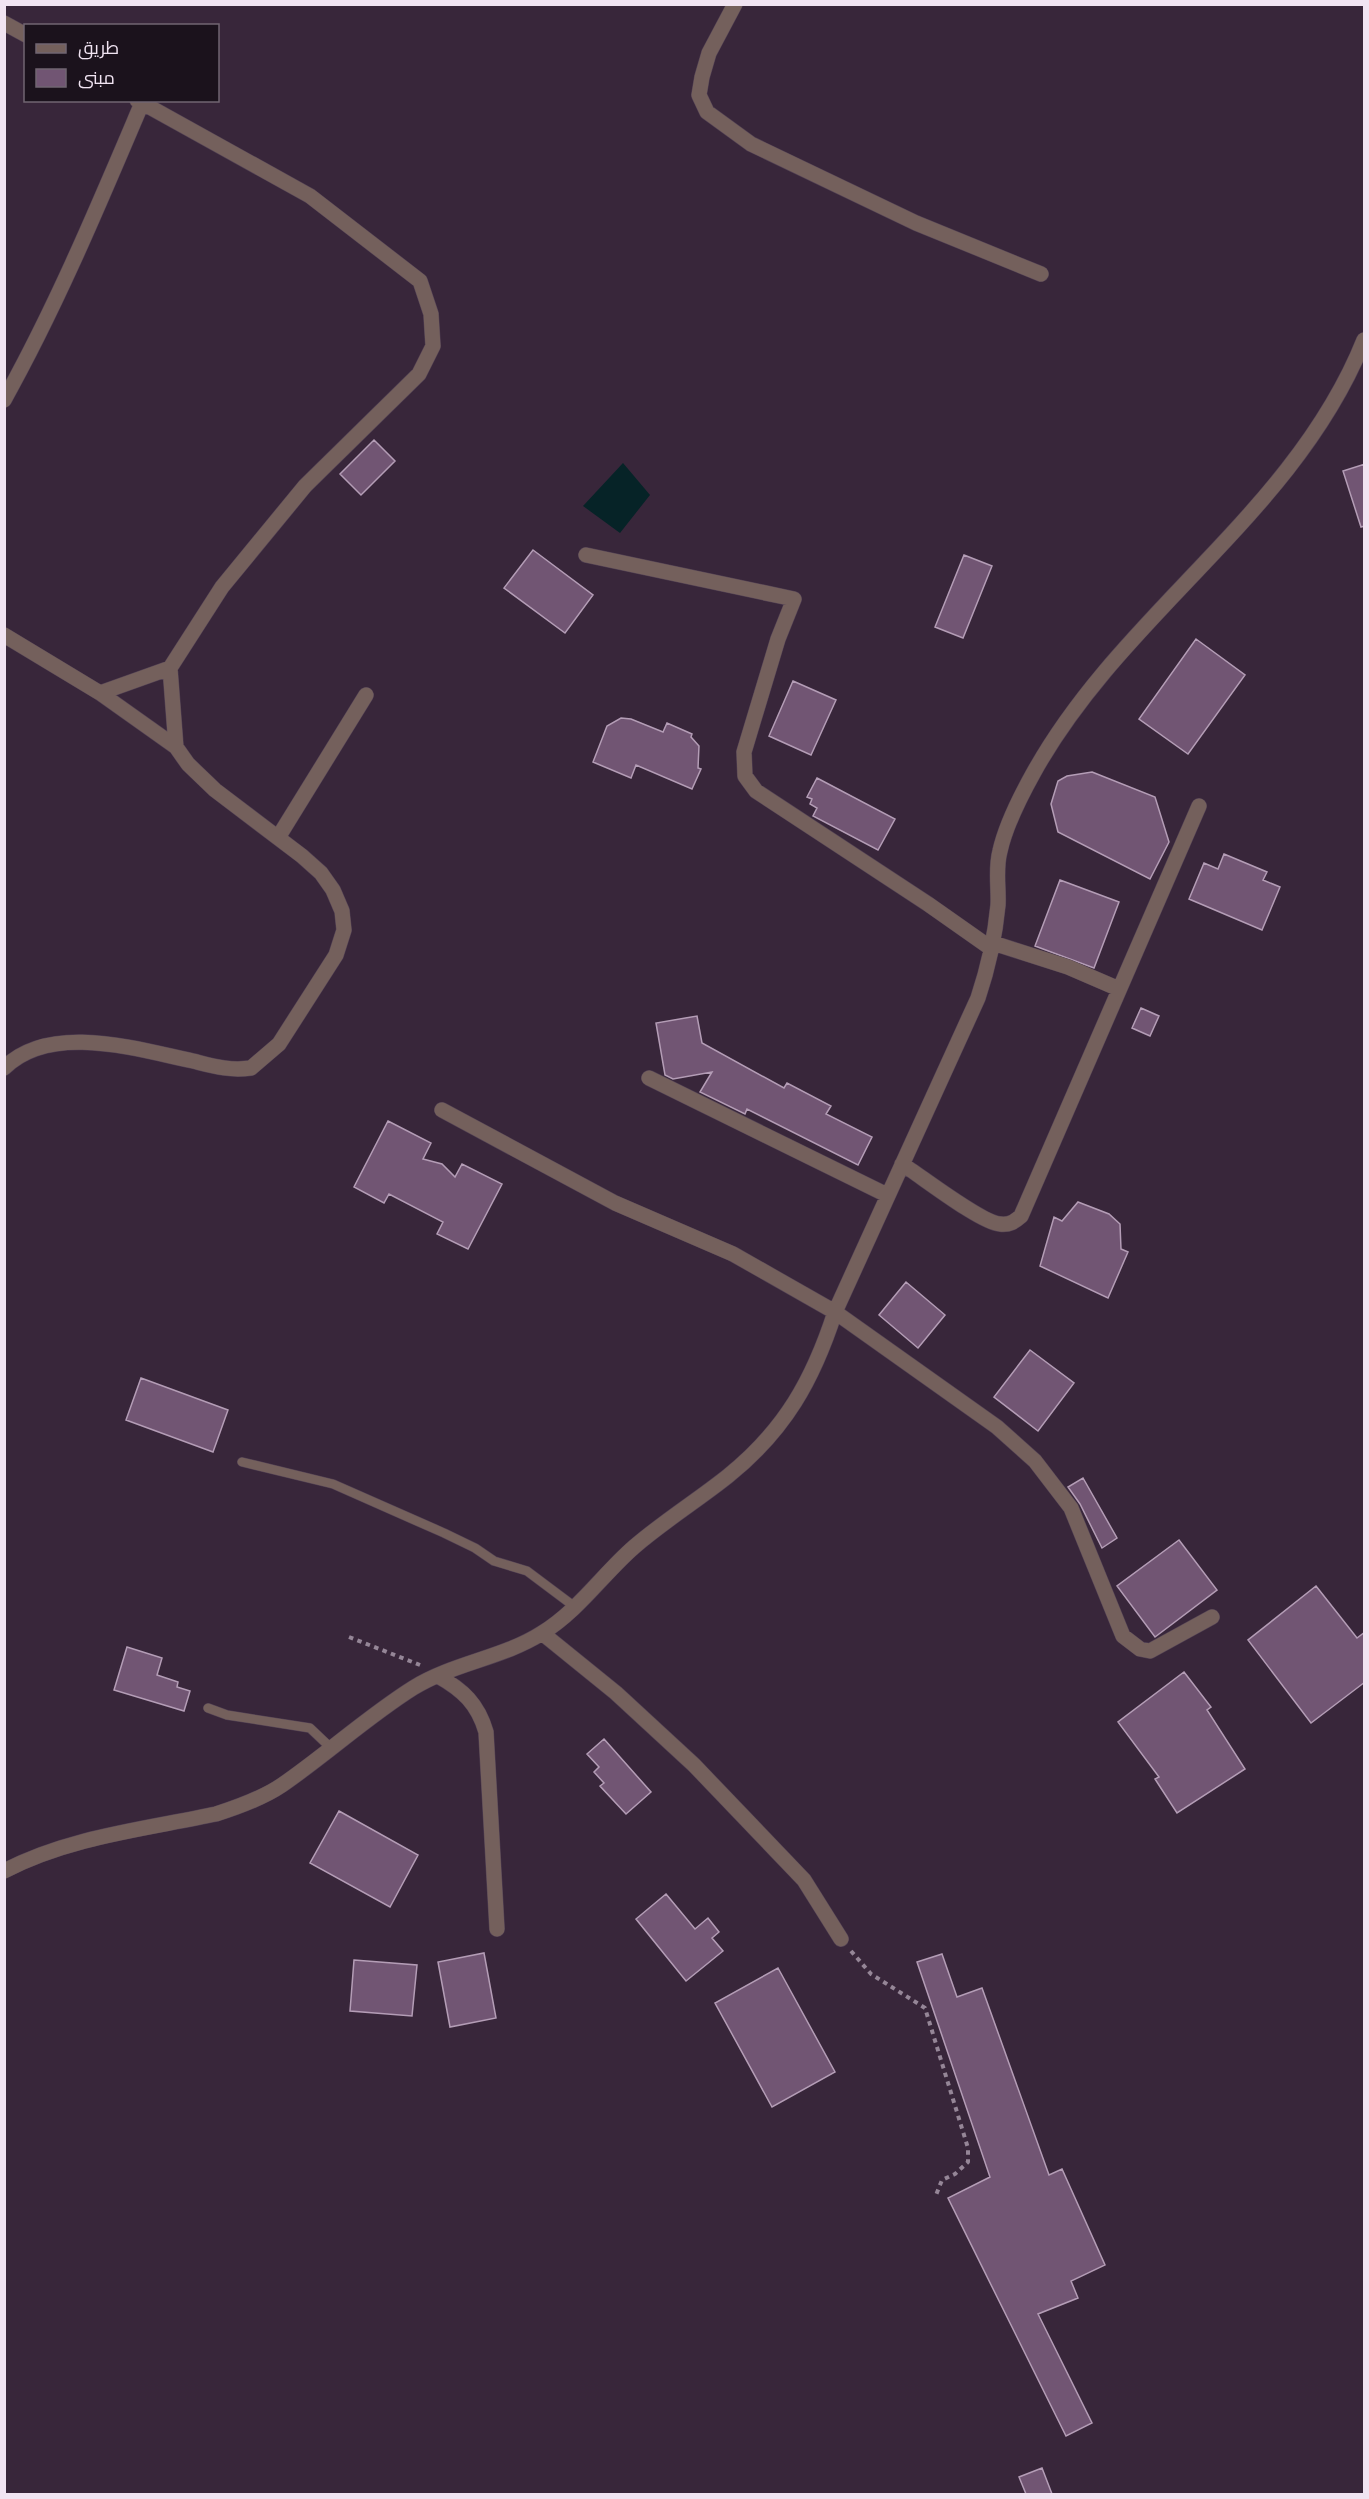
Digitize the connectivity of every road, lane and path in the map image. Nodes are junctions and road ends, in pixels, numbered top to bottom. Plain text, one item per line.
1 (735, 4) edge
2 (4, 23) edge
3 (24, 34) edge
4 (139, 102) edge
5 (1041, 274) dead end
6 (1365, 340) edge
7 (4, 400) edge
8 (586, 555) dead end
9 (4, 635) edge
10 (170, 668) junction
11 (100, 693) junction
12 (366, 695) dead end
13 (176, 747) junction
14 (1199, 806) dead end
15 (279, 836) junction
16 (992, 946) junction
17 (1119, 989) junction
18 (4, 1068) edge
19 (649, 1078) dead end
20 (442, 1110) dead end
21 (902, 1164) junction
22 (887, 1195) junction
23 (835, 1312) junction
24 (242, 1462) dead end
25 (575, 1607) junction
26 (1212, 1617) dead end
27 (542, 1633) junction
28 (349, 1637) dead end
29 (438, 1676) junction
30 (208, 1708) dead end
31 (330, 1747) junction
32 (4, 1871) edge
33 (497, 1929) dead end
34 (841, 1939) joint
35 (936, 2195) dead end

1 - 5 street
2 - 3 street
4 - 7 street
4 - 10 street
6 - 16 street
8 - 16 street
9 - 11 street
10 - 11 street
10 - 13 street
11 - 13 street
12 - 15 street
13 - 15 street
14 - 17 street
15 - 18 street
16 - 17 street
16 - 21 street
17 - 21 street
19 - 22 street
20 - 23 street
21 - 22 street
22 - 23 street
23 - 25 street
23 - 26 street
24 - 25 lane
25 - 27 street
27 - 29 street
27 - 34 street
28 - 29 path
29 - 31 street
29 - 33 street
30 - 31 lane
31 - 32 street
34 - 35 path

